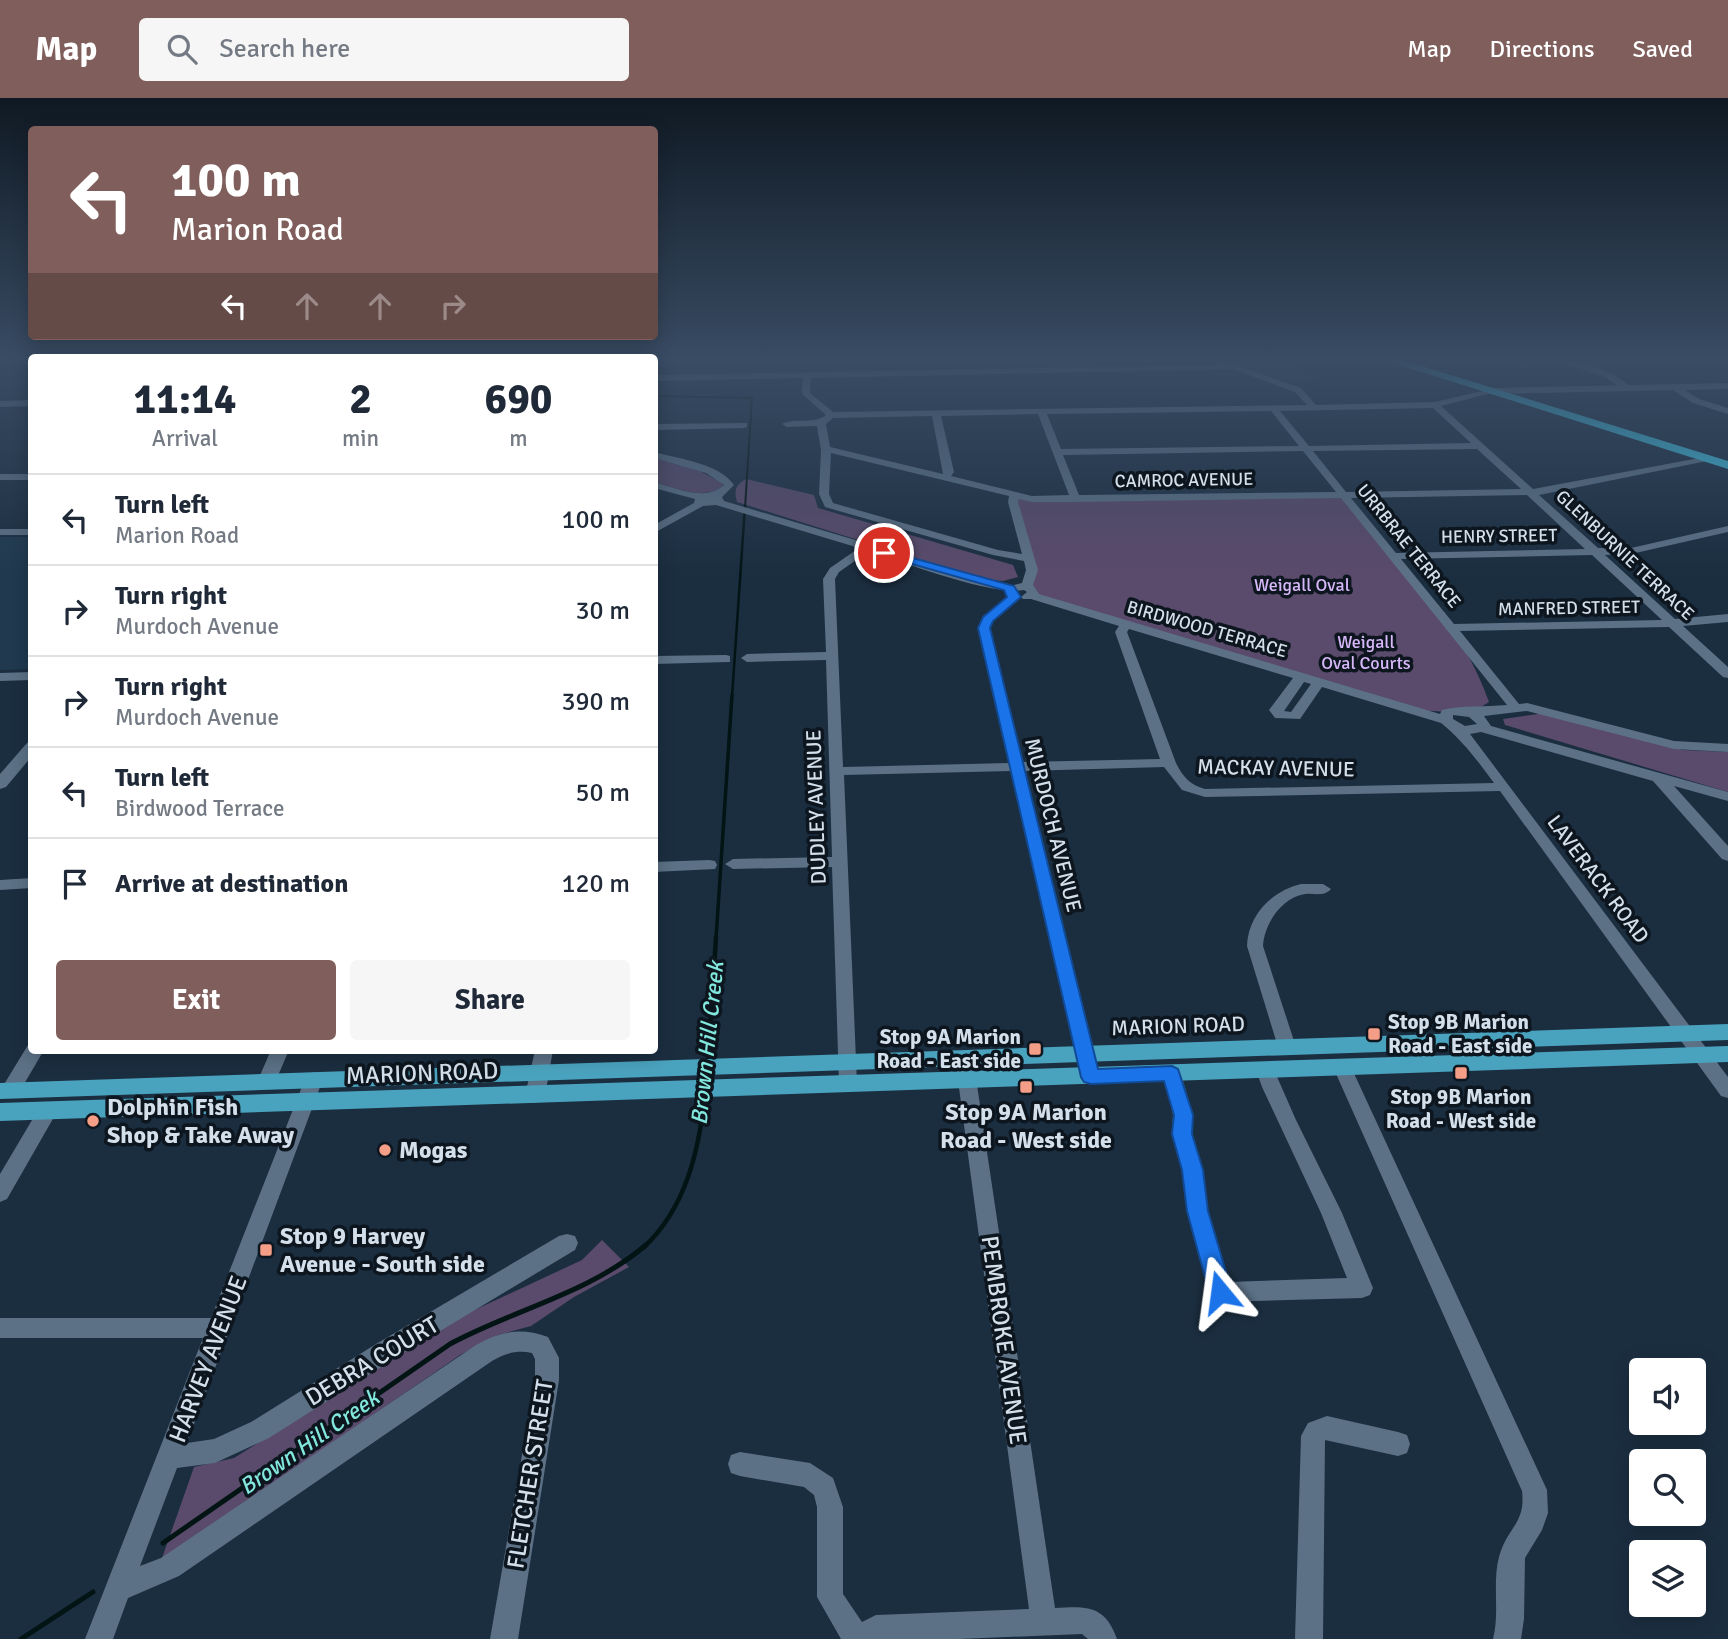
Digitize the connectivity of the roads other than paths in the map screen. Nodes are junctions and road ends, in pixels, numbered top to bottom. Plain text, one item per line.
1 (822, 430) edge
2 (940, 430) edge
3 (1050, 430) edge
4 (1291, 430) edge
5 (1462, 430) edge
6 (1626, 430) edge
7 (1629, 430) edge
8 (1480, 446) junction
9 (1307, 449) junction
10 (825, 450) junction
11 (1059, 452) junction
12 (658, 457) edge
13 (1728, 457) edge
14 (1707, 458) junction
15 (1728, 465) edge
16 (0, 477) edge
17 (28, 477) edge
18 (945, 477) junction
19 (658, 486) edge
20 (1531, 492) junction
21 (1345, 495) junction
22 (1018, 496) junction
23 (717, 499) junction
24 (1075, 499) junction
25 (701, 500) junction
26 (658, 527) edge
27 (1728, 529) edge
28 (0, 532) edge
29 (28, 532) edge
30 (867, 548) junction
31 (1596, 552) junction
32 (1395, 556) junction
33 (1029, 558) junction
34 (1021, 592) junction
35 (1728, 618) edge
36 (1674, 624) junction
37 (1126, 625) junction
38 (1452, 628) junction
39 (831, 656) junction
40 (747, 658) dead end
41 (726, 659) dead end
42 (658, 660) edge
43 (1728, 674) edge
44 (28, 676) edge
45 (0, 677) edge
46 (1301, 677) junction
47 (1319, 682) junction
48 (1515, 707) junction
49 (1468, 722) junction
50 (1728, 748) edge
51 (28, 751) edge
52 (1169, 763) junction
53 (1015, 767) junction
54 (836, 771) junction
55 (1658, 777) junction
56 (1, 782) edge
57 (1503, 787) junction
58 (1728, 797) edge
59 (1728, 856) edge
60 (839, 862) junction
61 (733, 864) dead end
62 (709, 865) dead end
63 (658, 867) edge
64 (28, 883) edge
65 (0, 885) edge
66 (1323, 889) dead end
67 (1728, 1032) edge
68 (1686, 1033) junction
69 (1287, 1047) junction
70 (32, 1054) edge
71 (278, 1054) edge
72 (1085, 1054) junction
73 (1728, 1054) edge
74 (1702, 1055) junction
75 (1347, 1060) junction
76 (542, 1061) edge
77 (846, 1061) junction
78 (965, 1069) junction
79 (1265, 1070) junction
80 (1172, 1074) junction
81 (1091, 1077) junction
82 (314, 1079) junction
83 (267, 1080) junction
84 (848, 1084) junction
85 (5, 1091) edge
86 (1728, 1091) edge
87 (536, 1096) junction
88 (304, 1103) junction
89 (48, 1110) junction
90 (0, 1112) edge
91 (0, 1193) edge
92 (567, 1243) dead end
93 (0, 1328) edge
94 (220, 1328) junction
95 (1398, 1444) dead end
96 (170, 1457) junction
97 (740, 1464) dead end
98 (118, 1588) junction
99 (1044, 1623) junction
100 (99, 1639) edge
101 (504, 1639) edge
102 (859, 1639) edge
103 (1103, 1639) edge
104 (1309, 1639) edge
105 (1507, 1639) edge

1 - 10 street
2 - 18 street
3 - 11 street
4 - 9 street, URRBRAE TERRACE
5 - 8 street, GLENBURNIE TERRACE
6 - 14 highway
7 - 13 highway
8 - 9 street
8 - 20 street, GLENBURNIE TERRACE
9 - 11 street
9 - 21 street, URRBRAE TERRACE
10 - 18 street, CAMROC AVENUE
10 - 33 street
11 - 24 street
12 - 23 street
14 - 15 highway
14 - 20 street, CAMROC AVENUE
16 - 17 street
18 - 22 street, CAMROC AVENUE
19 - 25 street
20 - 21 street, CAMROC AVENUE
20 - 31 street, GLENBURNIE TERRACE
21 - 24 street, CAMROC AVENUE
21 - 32 street, URRBRAE TERRACE
22 - 24 street, CAMROC AVENUE
22 - 33 street
23 - 25 street
23 - 30 street, BIRDWOOD TERRACE
25 - 26 street
27 - 31 street, HENRY STREET
28 - 29 street
30 - 34 street, BIRDWOOD TERRACE
30 - 39 street, DUDLEY AVENUE
31 - 32 street, HENRY STREET
31 - 36 street, GLENBURNIE TERRACE
32 - 38 street, URRBRAE TERRACE
33 - 34 street
34 - 37 street, BIRDWOOD TERRACE
34 - 53 street, MURDOCH AVENUE
35 - 36 street, MANFRED STREET
36 - 38 street, MANFRED STREET
36 - 43 street, GLENBURNIE TERRACE
37 - 46 street, BIRDWOOD TERRACE
37 - 52 street, MACKAY AVENUE
38 - 48 street, URRBRAE TERRACE
39 - 40 street
39 - 54 street, DUDLEY AVENUE
41 - 42 street
44 - 45 street
46 - 47 street, BIRDWOOD TERRACE
46 - 47 street
47 - 49 street, BIRDWOOD TERRACE
48 - 49 street
48 - 50 street
49 - 55 street, BIRDWOOD TERRACE
49 - 57 street, LAVERACK ROAD
51 - 56 street
52 - 53 street
52 - 57 street, MACKAY AVENUE
53 - 54 street
53 - 72 street, MURDOCH AVENUE
54 - 60 street, DUDLEY AVENUE
55 - 58 street, BIRDWOOD TERRACE
55 - 59 street
57 - 68 street, LAVERACK ROAD
60 - 61 street
60 - 77 street, DUDLEY AVENUE
62 - 63 street
64 - 65 street
66 - 69 street
67 - 68 main road, MARION ROAD
68 - 74 street, LAVERACK ROAD
68 - 75 main road, MARION ROAD
69 - 72 main road, MARION ROAD
69 - 75 main road, MARION ROAD
70 - 85 street
71 - 83 street
72 - 78 main road, MARION ROAD
72 - 81 street, MURDOCH AVENUE
73 - 74 main road, MARION ROAD
74 - 75 main road, MARION ROAD
74 - 86 street, LAVERACK ROAD
75 - 79 main road, MARION ROAD
75 - 105 street
76 - 77 main road, MARION ROAD
76 - 82 main road, MARION ROAD
76 - 87 street
77 - 78 main road, MARION ROAD
77 - 84 street, DUDLEY AVENUE
78 - 81 main road, MARION ROAD
78 - 84 main road, MARION ROAD
78 - 99 street, PEMBROKE AVENUE
79 - 80 main road, MARION ROAD
79 - 80 street
80 - 81 main road, MARION ROAD
82 - 83 main road, MARION ROAD
82 - 88 street, HARVEY AVENUE
83 - 85 main road, MARION ROAD
84 - 87 main road, MARION ROAD
87 - 88 main road, MARION ROAD
88 - 89 main road, MARION ROAD
88 - 94 street, HARVEY AVENUE
89 - 90 main road, MARION ROAD
89 - 91 street
92 - 96 street, DEBRA COURT
93 - 94 street
94 - 96 street, HARVEY AVENUE
95 - 104 street
96 - 98 street, HARVEY AVENUE
97 - 102 street
98 - 100 street, HARVEY AVENUE
98 - 101 street, FLETCHER STREET
99 - 102 street
99 - 103 street

